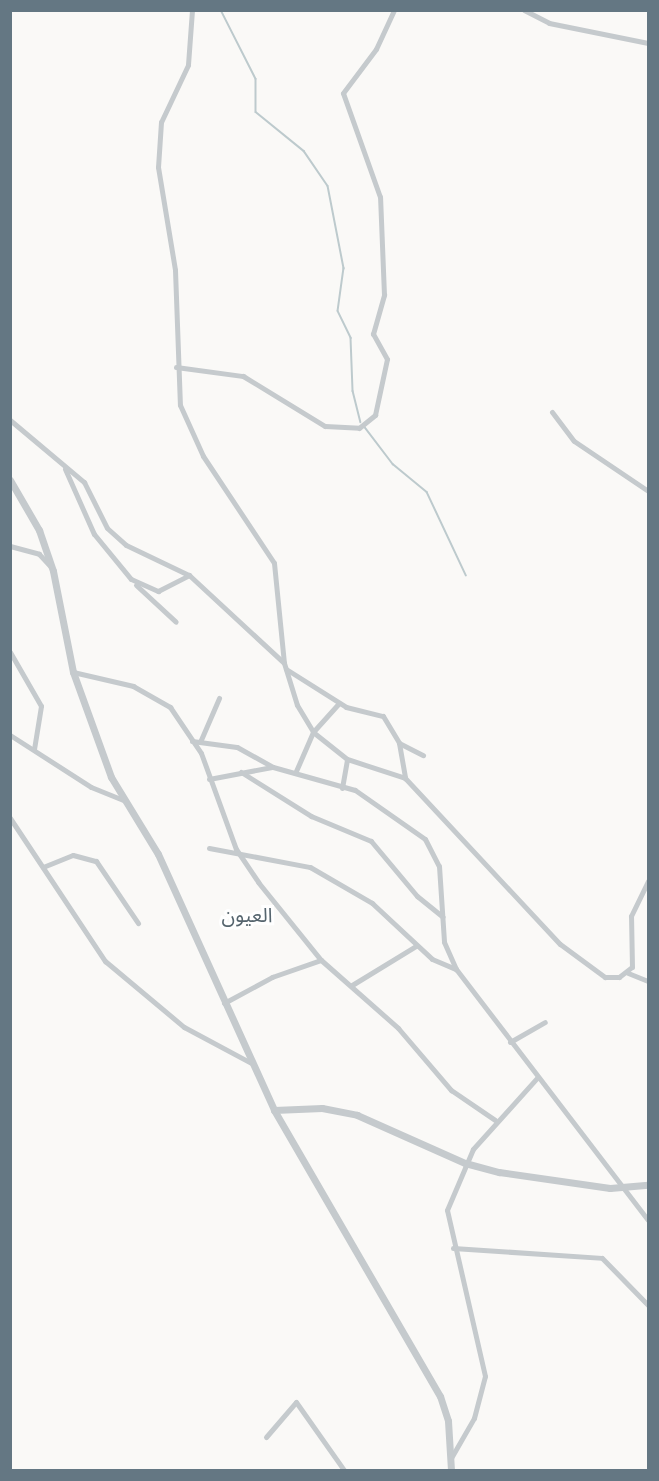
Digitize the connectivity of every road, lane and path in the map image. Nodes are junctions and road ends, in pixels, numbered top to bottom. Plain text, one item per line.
1 (192, 10) edge
2 (394, 10) edge
3 (524, 10) edge
4 (648, 43) edge
5 (176, 367) junction
6 (552, 412) dead end
7 (10, 420) edge
8 (63, 465) junction
9 (10, 480) edge
10 (648, 491) edge
11 (10, 546) edge
12 (53, 571) junction
13 (189, 575) junction
14 (131, 579) junction
15 (176, 622) dead end
16 (10, 652) edge
17 (285, 666) junction
18 (73, 672) junction
19 (219, 698) dead end
20 (339, 703) junction
21 (314, 732) junction
22 (10, 735) edge
23 (192, 741) junction
24 (200, 742) junction
25 (399, 743) junction
26 (34, 749) junction
27 (423, 755) dead end
28 (347, 759) junction
29 (273, 767) junction
30 (296, 771) junction
31 (242, 772) junction
32 (405, 778) junction
33 (209, 779) junction
34 (342, 788) junction
35 (128, 802) junction
36 (10, 818) edge
37 (209, 848) dead end
38 (236, 849) junction
39 (43, 867) junction
40 (648, 881) edge
41 (443, 916) junction
42 (138, 923) dead end
43 (416, 946) junction
44 (321, 960) junction
45 (456, 969) junction
46 (628, 973) junction
47 (648, 981) edge
48 (352, 986) junction
49 (224, 1003) junction
50 (545, 1022) dead end
51 (510, 1042) junction
52 (251, 1064) junction
53 (537, 1078) junction
54 (273, 1110) junction
55 (495, 1120) junction
56 (465, 1163) junction
57 (648, 1185) edge
58 (622, 1188) junction
59 (648, 1220) edge
60 (453, 1248) junction
61 (648, 1305) edge
62 (266, 1437) dead end
63 (451, 1458) junction
64 (344, 1470) edge
65 (451, 1470) edge

1 - 5 street
2 - 5 street
3 - 4 street
5 - 17 street
6 - 10 street
7 - 8 street
8 - 13 street
8 - 14 street
9 - 12 street
11 - 12 street
12 - 18 street
13 - 14 street
13 - 17 street
14 - 15 street
16 - 26 street
17 - 20 street
17 - 21 street
18 - 23 street
18 - 35 street
19 - 24 street
20 - 21 street
20 - 25 street
21 - 28 street
21 - 30 street
22 - 26 street
23 - 24 street
23 - 33 street
24 - 29 street
25 - 27 street
25 - 32 street
26 - 35 street
28 - 32 street
28 - 34 street
29 - 30 street
29 - 31 street
30 - 34 street
31 - 33 street
31 - 41 street
32 - 46 street
33 - 38 street
34 - 41 street
35 - 49 street
36 - 39 street
37 - 38 street
38 - 43 street
38 - 44 street
39 - 42 street
39 - 52 street
40 - 46 street
41 - 45 street
43 - 45 street
43 - 48 street
44 - 48 street
44 - 49 street
45 - 51 street
46 - 47 street
48 - 55 street
49 - 52 street
50 - 51 street
51 - 53 street
52 - 54 street
53 - 55 street
53 - 58 street
54 - 56 street
54 - 63 street
55 - 56 street
56 - 58 street
56 - 60 street
57 - 58 street
58 - 59 street
60 - 61 street
60 - 63 street
62 - 64 street
63 - 65 street

